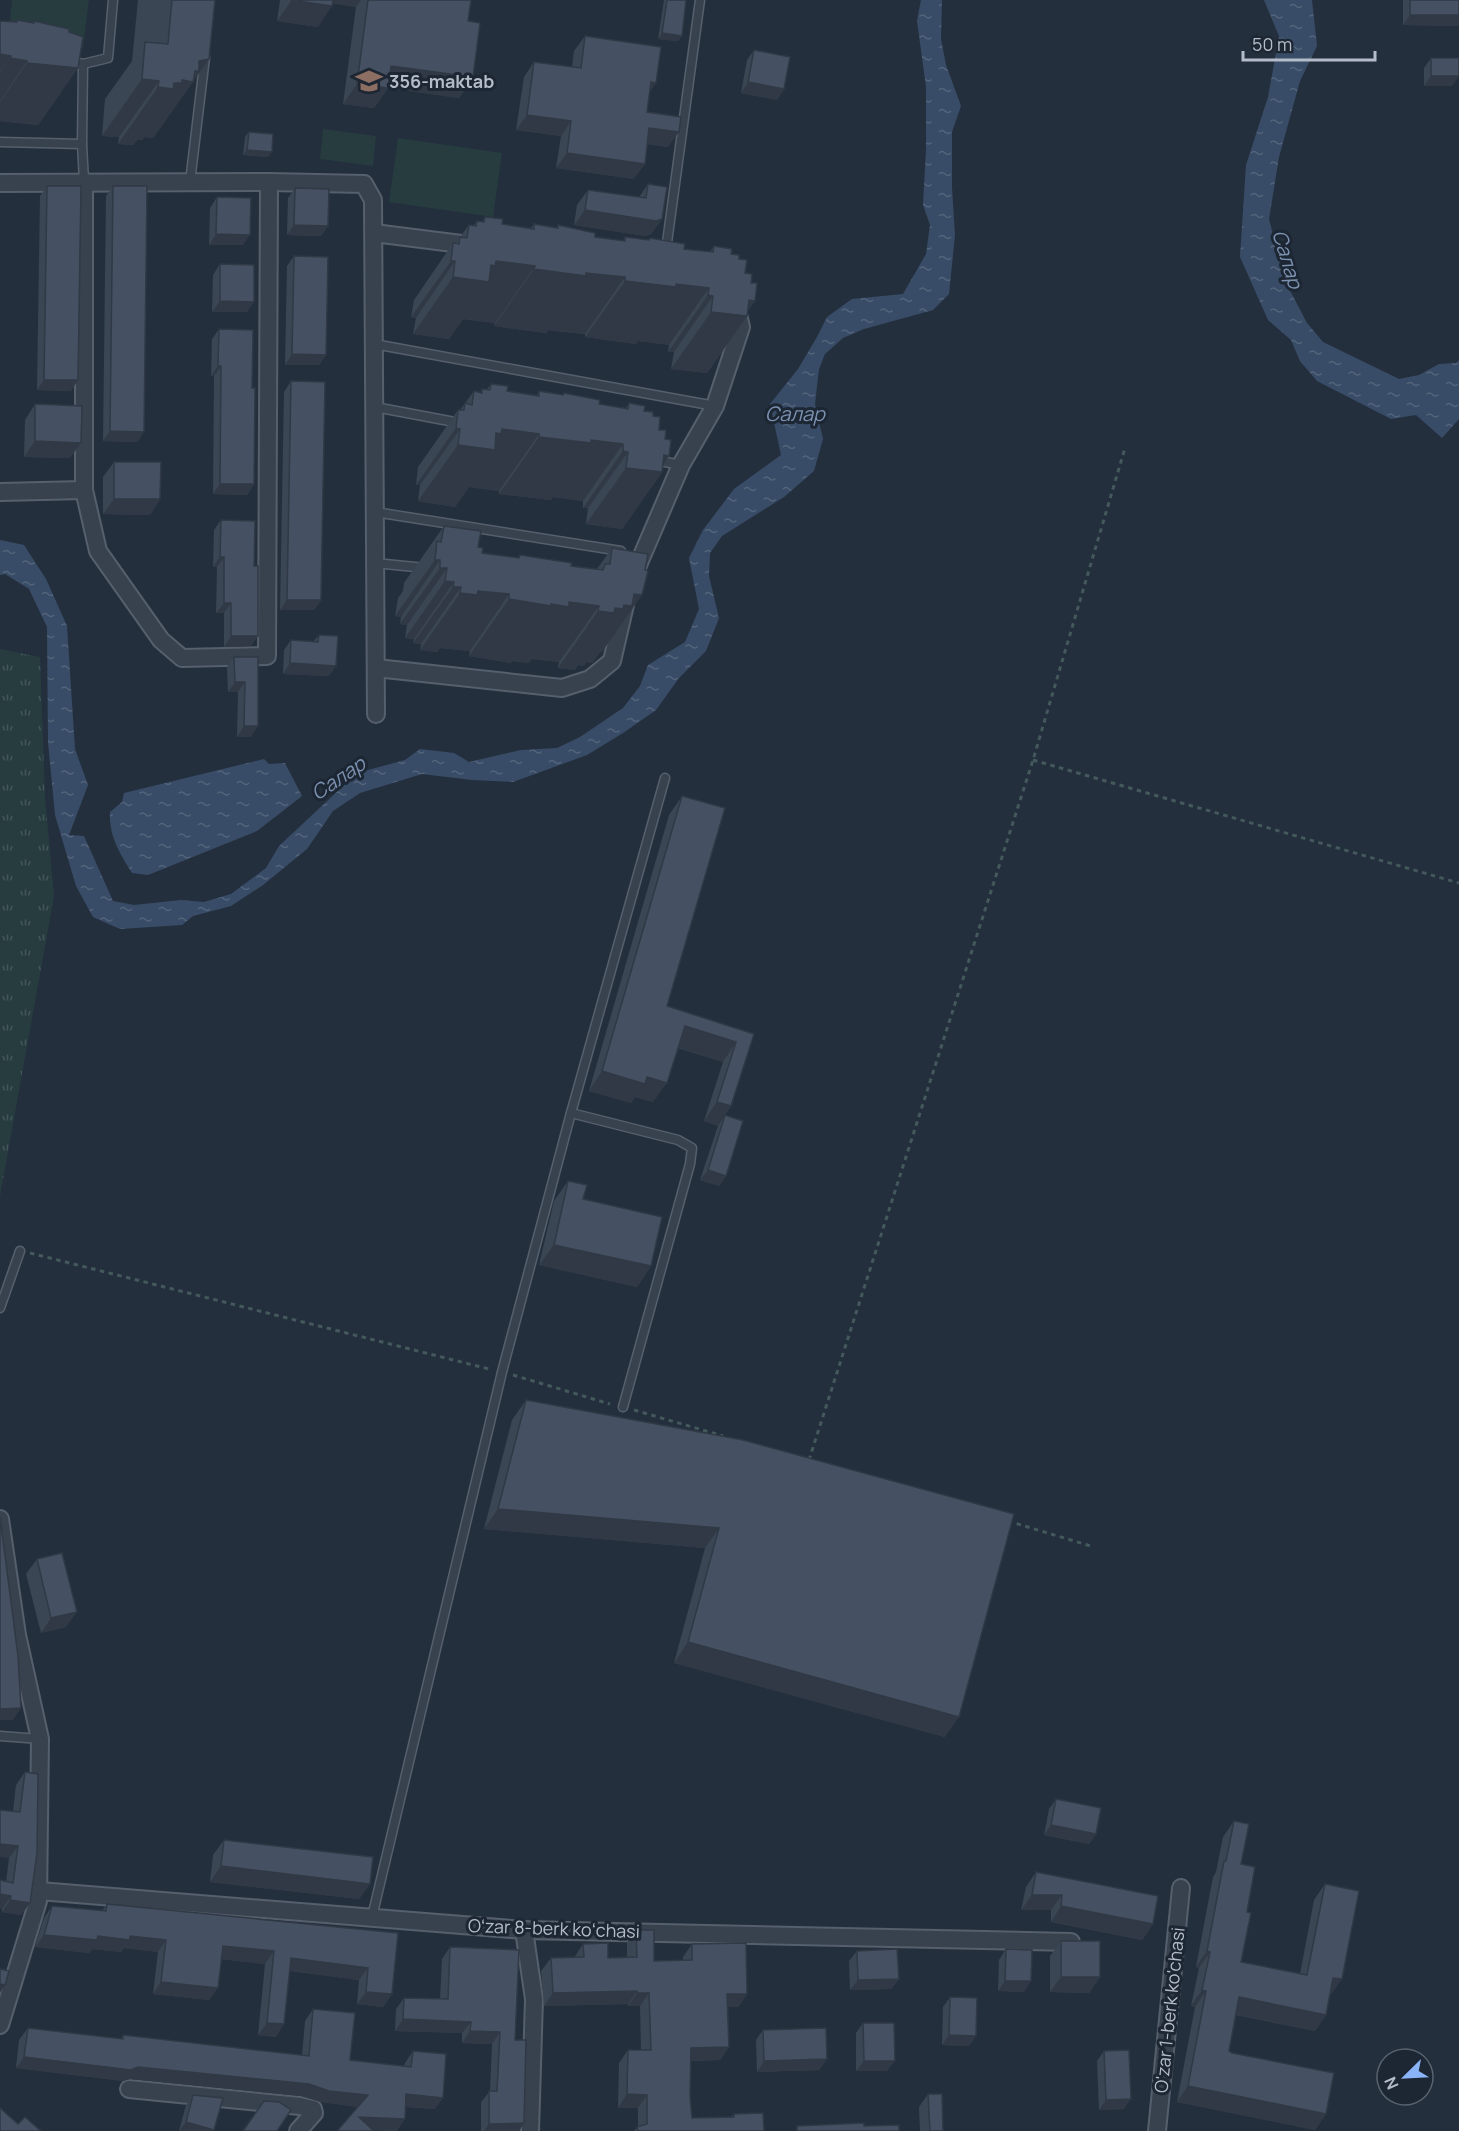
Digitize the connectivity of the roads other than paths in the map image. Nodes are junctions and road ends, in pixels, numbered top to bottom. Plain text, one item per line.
1 (113, 0) edge
2 (700, 0) edge
3 (207, 45) edge
4 (63, 60) edge
5 (83, 64) junction
6 (0, 142) edge
7 (82, 144) junction
8 (84, 182) junction
9 (190, 182) junction
10 (269, 182) junction
11 (0, 183) edge
12 (374, 233) junction
13 (489, 247) edge
14 (665, 256) edge
15 (729, 292) edge
16 (374, 344) junction
17 (715, 406) junction
18 (375, 407) junction
19 (465, 424) edge
20 (647, 459) edge
21 (681, 465) junction
22 (84, 490) junction
23 (0, 492) edge
24 (375, 512) junction
25 (643, 555) junction
26 (375, 563) junction
27 (433, 569) dead end
28 (376, 668) junction
29 (376, 714) dead end
30 (665, 778) dead end
31 (571, 1113) junction
32 (20, 1251) road end
33 (0, 1308) edge
34 (623, 1407) road end
35 (0, 1519) edge
36 (0, 1736) edge
37 (40, 1739) junction
38 (1181, 1888) dead end
39 (39, 1891) junction
40 (372, 1917) junction
41 (524, 1930) junction
42 (1071, 1942) edge
43 (0, 2025) edge
44 (129, 2089) dead end
45 (298, 2131) edge
46 (530, 2131) edge
47 (1156, 2131) edge

1 - 5 lane
2 - 14 lane
3 - 9 lane
4 - 5 lane
5 - 7 lane
6 - 7 lane
7 - 8 lane
8 - 9 street
8 - 11 street
8 - 22 street
9 - 10 street
10 - 12 street
10 - 22 street
12 - 13 street
12 - 16 street
15 - 17 street
16 - 17 lane
16 - 18 street
17 - 21 street
18 - 19 lane
18 - 24 street
20 - 21 lane
21 - 25 street
22 - 23 street
24 - 25 lane
24 - 26 street
25 - 28 street
26 - 27 lane
26 - 28 street
28 - 29 street
30 - 31 lane
31 - 34 lane
31 - 40 lane
32 - 33 lane
35 - 37 street
36 - 37 lane
37 - 39 street
38 - 47 street, O'zar 1-berk ko'chasi
39 - 40 street, Oʻzar 8-berk koʻchasi
39 - 43 street
40 - 41 street, Oʻzar 8-berk koʻchasi
41 - 42 street, Oʻzar 8-berk koʻchasi
41 - 46 street
44 - 45 street

